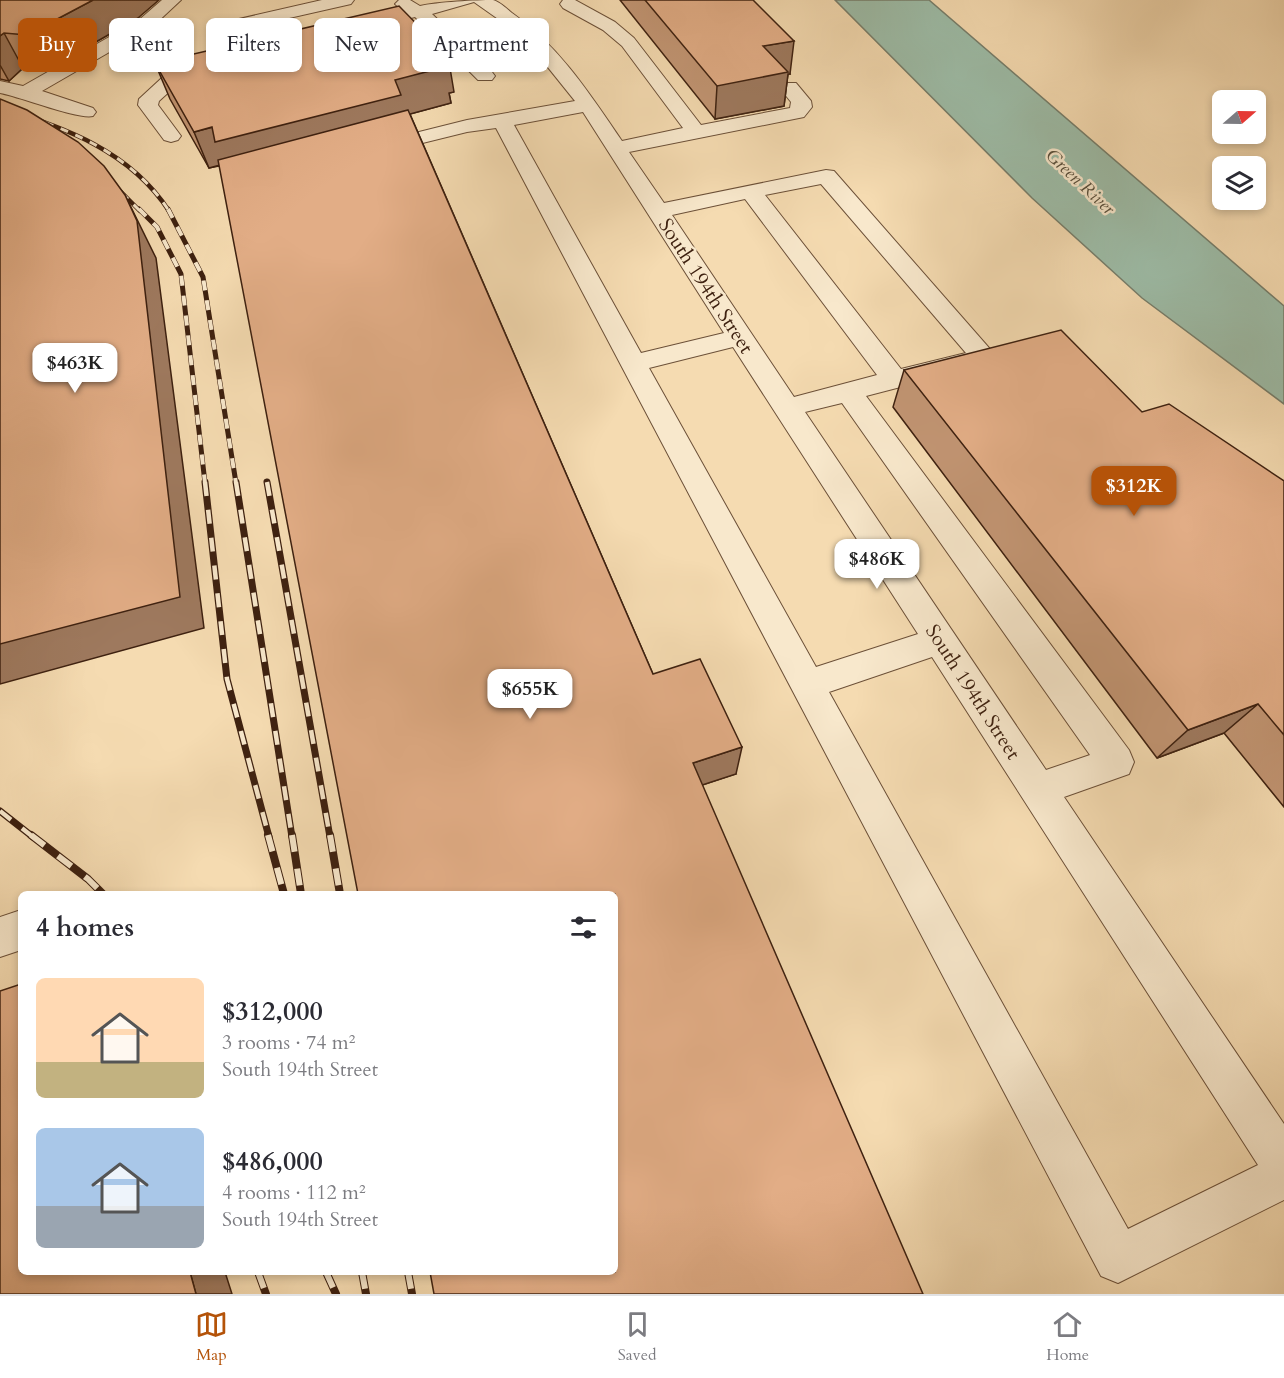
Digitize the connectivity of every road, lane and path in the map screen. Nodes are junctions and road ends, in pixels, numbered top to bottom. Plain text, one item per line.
1 (172, 0) edge
2 (345, 0) edge
3 (394, 0) edge
4 (466, 0) edge
5 (482, 0) edge
6 (575, 2) edge
7 (244, 7) dead end
8 (419, 11) junction
9 (534, 17) junction
10 (231, 18) edge
11 (264, 18) edge
12 (390, 18) edge
13 (206, 43) edge
14 (194, 57) edge
15 (179, 72) edge
16 (485, 76) dead end
17 (0, 87) edge
18 (789, 87) edge
19 (26, 92) junction
20 (588, 105) junction
21 (86, 112) dead end
22 (502, 121) junction
23 (696, 132) junction
24 (171, 136) dead end
25 (616, 148) junction
26 (357, 154) edge
27 (750, 191) junction
28 (657, 211) junction
29 (740, 337) junction
30 (633, 363) junction
31 (895, 380) junction
32 (849, 392) junction
33 (786, 408) junction
34 (940, 641) junction
35 (806, 685) junction
36 (1038, 790) junction
37 (18, 931) edge
38 (0, 937) edge
39 (1284, 1164) edge
40 (1284, 1176) edge

1 - 19 street
2 - 11 street
3 - 8 street
4 - 8 street
5 - 9 street, South 194th Street
6 - 9 street
6 - 23 street
7 - 10 street
8 - 12 street
8 - 16 street
9 - 20 street, South 194th Street
13 - 14 street
15 - 24 street
17 - 19 street
18 - 23 street
19 - 21 street
20 - 22 street
20 - 25 street, South 194th Street
22 - 26 street
22 - 30 street
23 - 25 street
25 - 28 street, South 194th Street
27 - 28 street
27 - 31 street
27 - 31 street
28 - 29 street, South 194th Street
29 - 30 street
29 - 33 street, South 194th Street
30 - 35 street
31 - 32 street
32 - 33 street
32 - 36 street
33 - 34 street, South 194th Street
34 - 35 street
34 - 36 street, South 194th Street
35 - 40 street
36 - 39 street, South 194th Street
37 - 38 street

